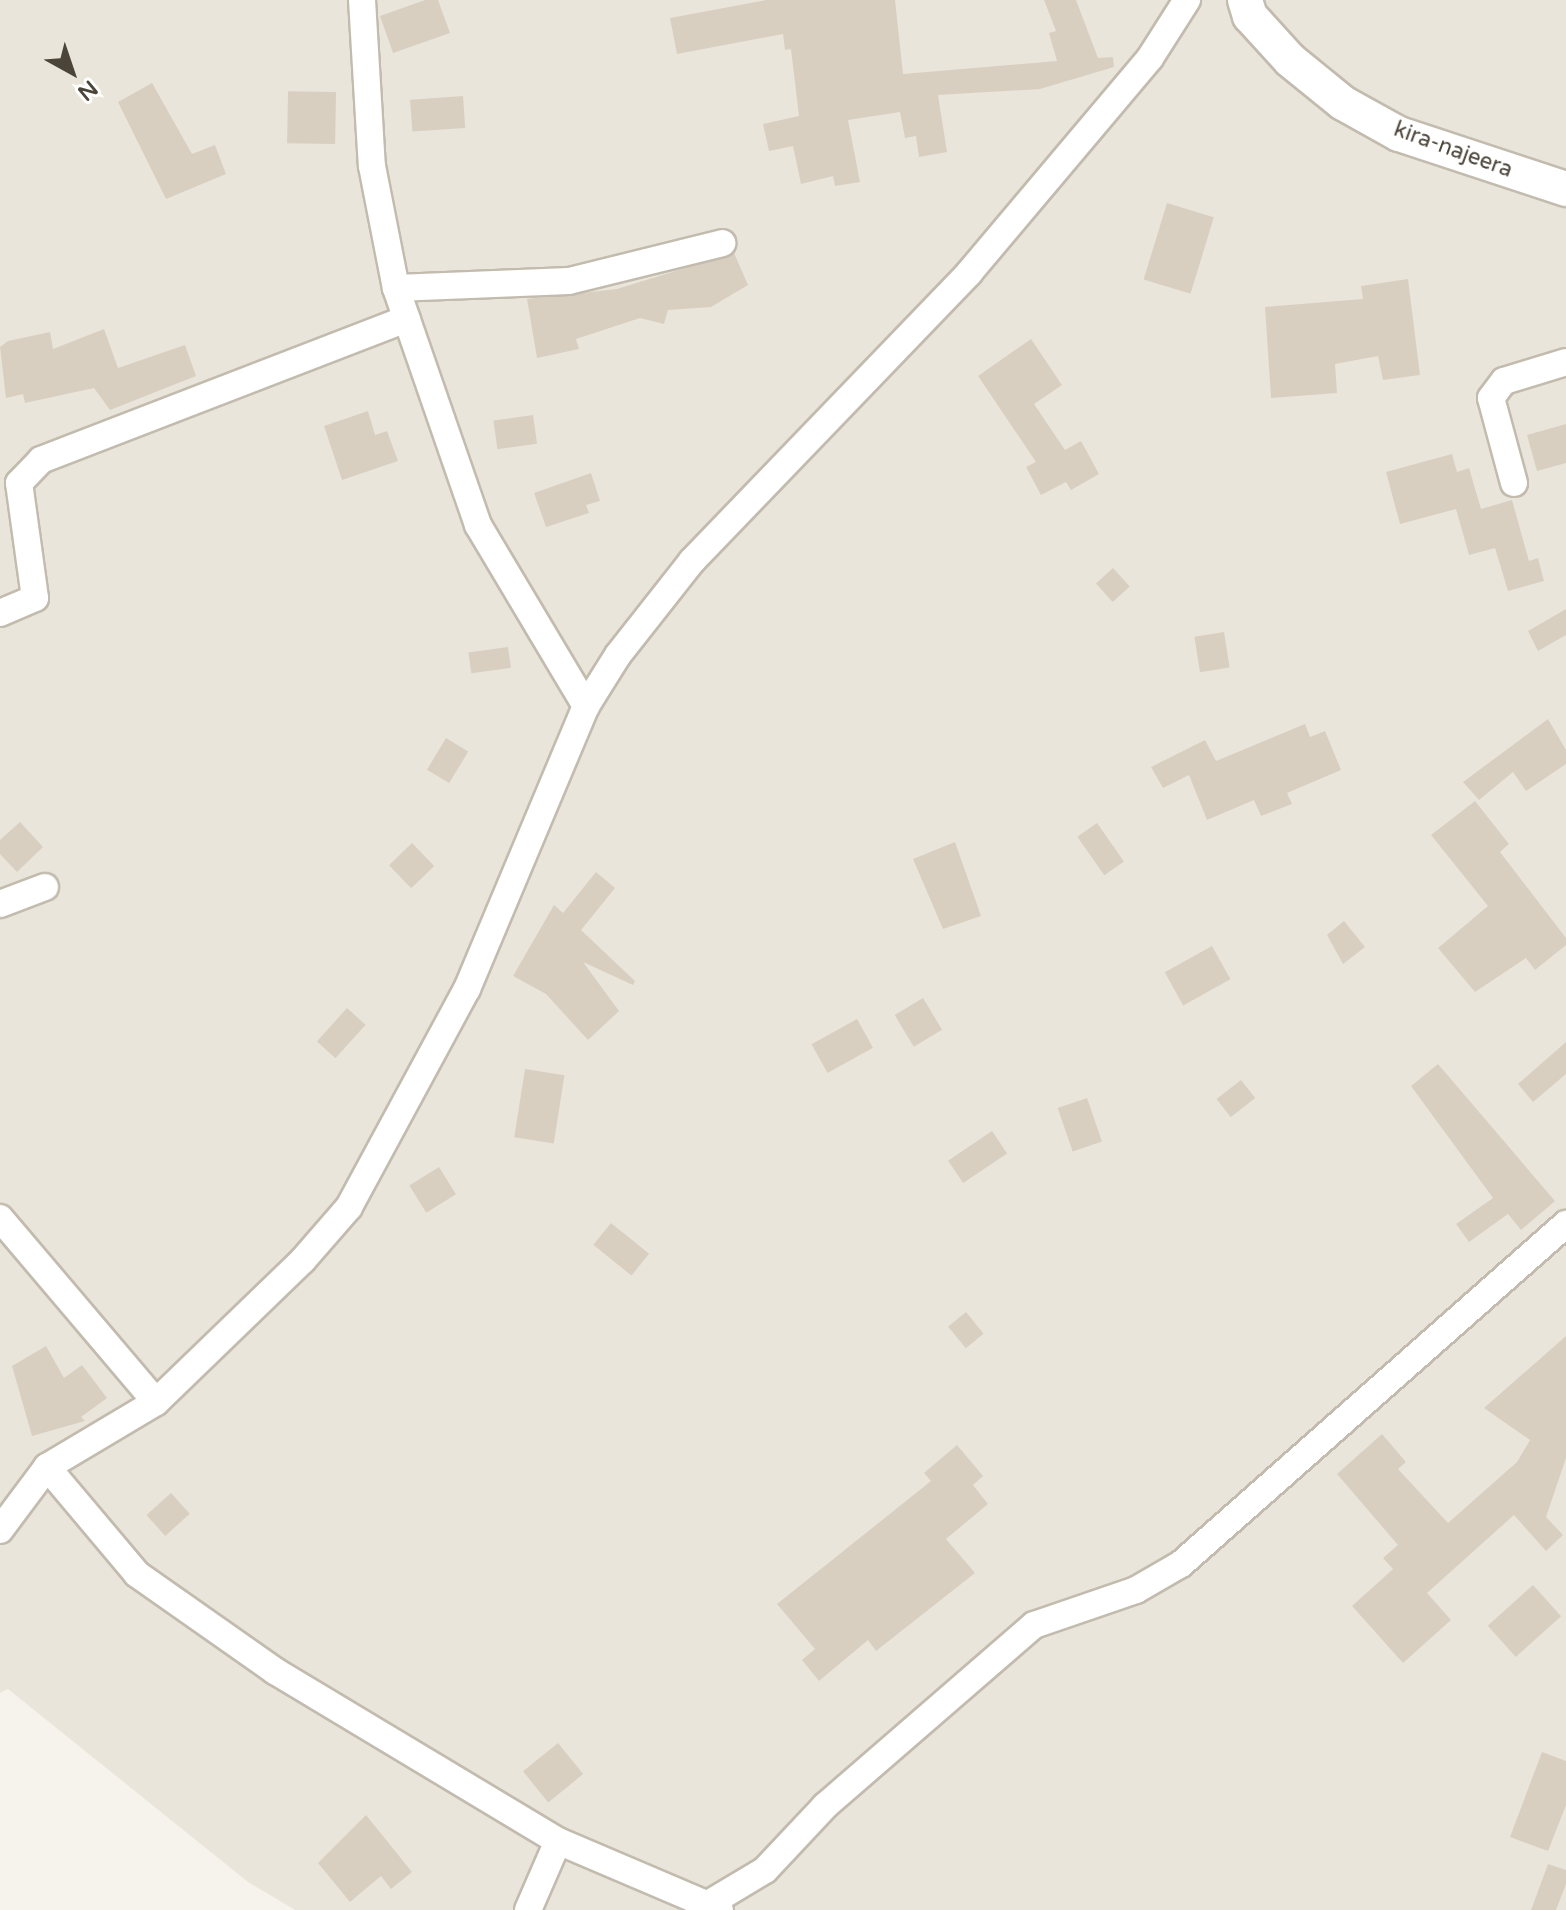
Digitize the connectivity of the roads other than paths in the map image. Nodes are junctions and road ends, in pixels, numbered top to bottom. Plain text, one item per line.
1 (362, 0) edge
2 (1187, 0) edge
3 (1245, 0) edge
4 (1566, 189) edge
5 (722, 243) dead end
6 (396, 288) junction
7 (407, 319) junction
8 (1566, 362) edge
9 (1514, 483) dead end
10 (0, 613) edge
11 (586, 706) junction
12 (45, 887) dead end
13 (0, 904) edge
14 (0, 1218) edge
15 (1566, 1224) edge
16 (156, 1402) junction
17 (47, 1467) junction
18 (0, 1530) edge
19 (558, 1841) junction
20 (715, 1906) edge
21 (528, 1910) edge

1 - 6 street
2 - 11 street
3 - 4 street, kira-najeera
5 - 6 street
6 - 7 street
7 - 10 street
7 - 11 street
8 - 9 street
11 - 16 street
12 - 13 street
14 - 16 street
15 - 20 street
16 - 17 street
17 - 18 street
17 - 19 street
19 - 20 street
19 - 21 street

